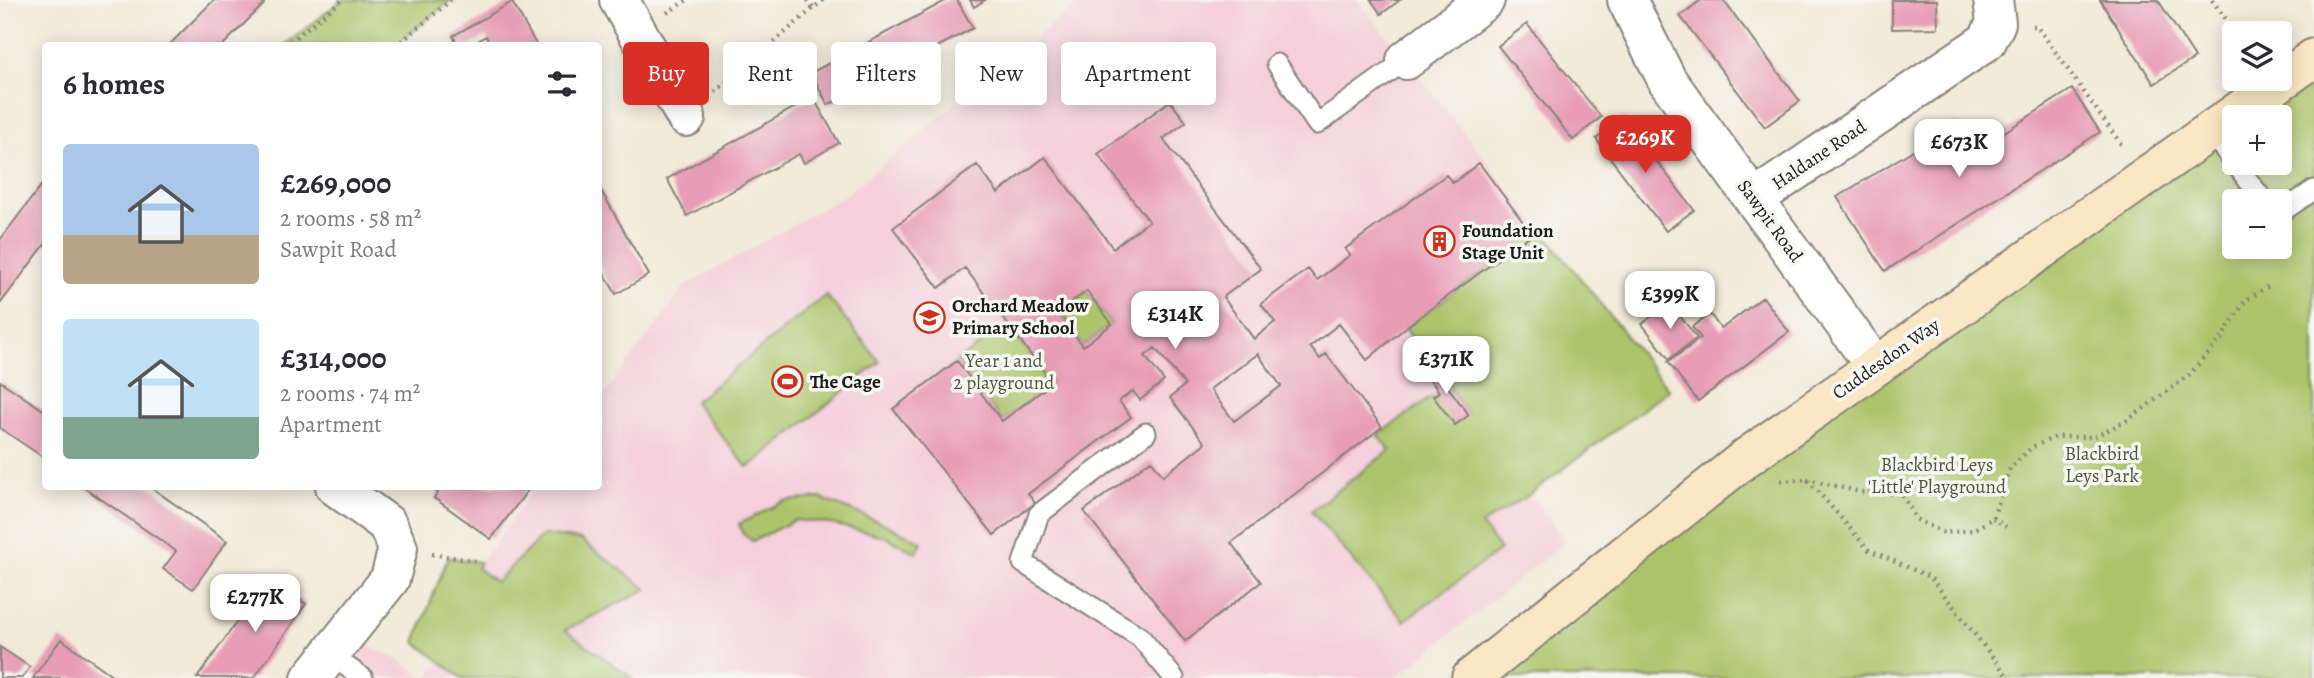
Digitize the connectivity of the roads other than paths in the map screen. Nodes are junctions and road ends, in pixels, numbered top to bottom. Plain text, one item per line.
1 (618, 0) edge
2 (1485, 0) edge
3 (1627, 0) edge
4 (1995, 11) edge
5 (2314, 58) edge
6 (1406, 60) joint
7 (1277, 64) dead end
8 (686, 117) road end
9 (2210, 131) junction
10 (2255, 189) edge
11 (2314, 190) edge
12 (1754, 199) junction
13 (2292, 206) edge
14 (1875, 366) junction
15 (1146, 433) dead end
16 (340, 490) edge
17 (320, 666) edge
18 (363, 678) edge
19 (1174, 678) edge
20 (1471, 678) edge

1 - 8 street
2 - 6 street
3 - 12 street, Sawpit Road
4 - 12 street, Haldane Road
5 - 9 street, Cuddesdon Way
6 - 7 lane
9 - 10 lane
9 - 14 street, Cuddesdon Way
11 - 13 lane
12 - 14 street, Sawpit Road
14 - 20 street, Cuddesdon Way
15 - 19 lane
16 - 17 street
17 - 18 lane

